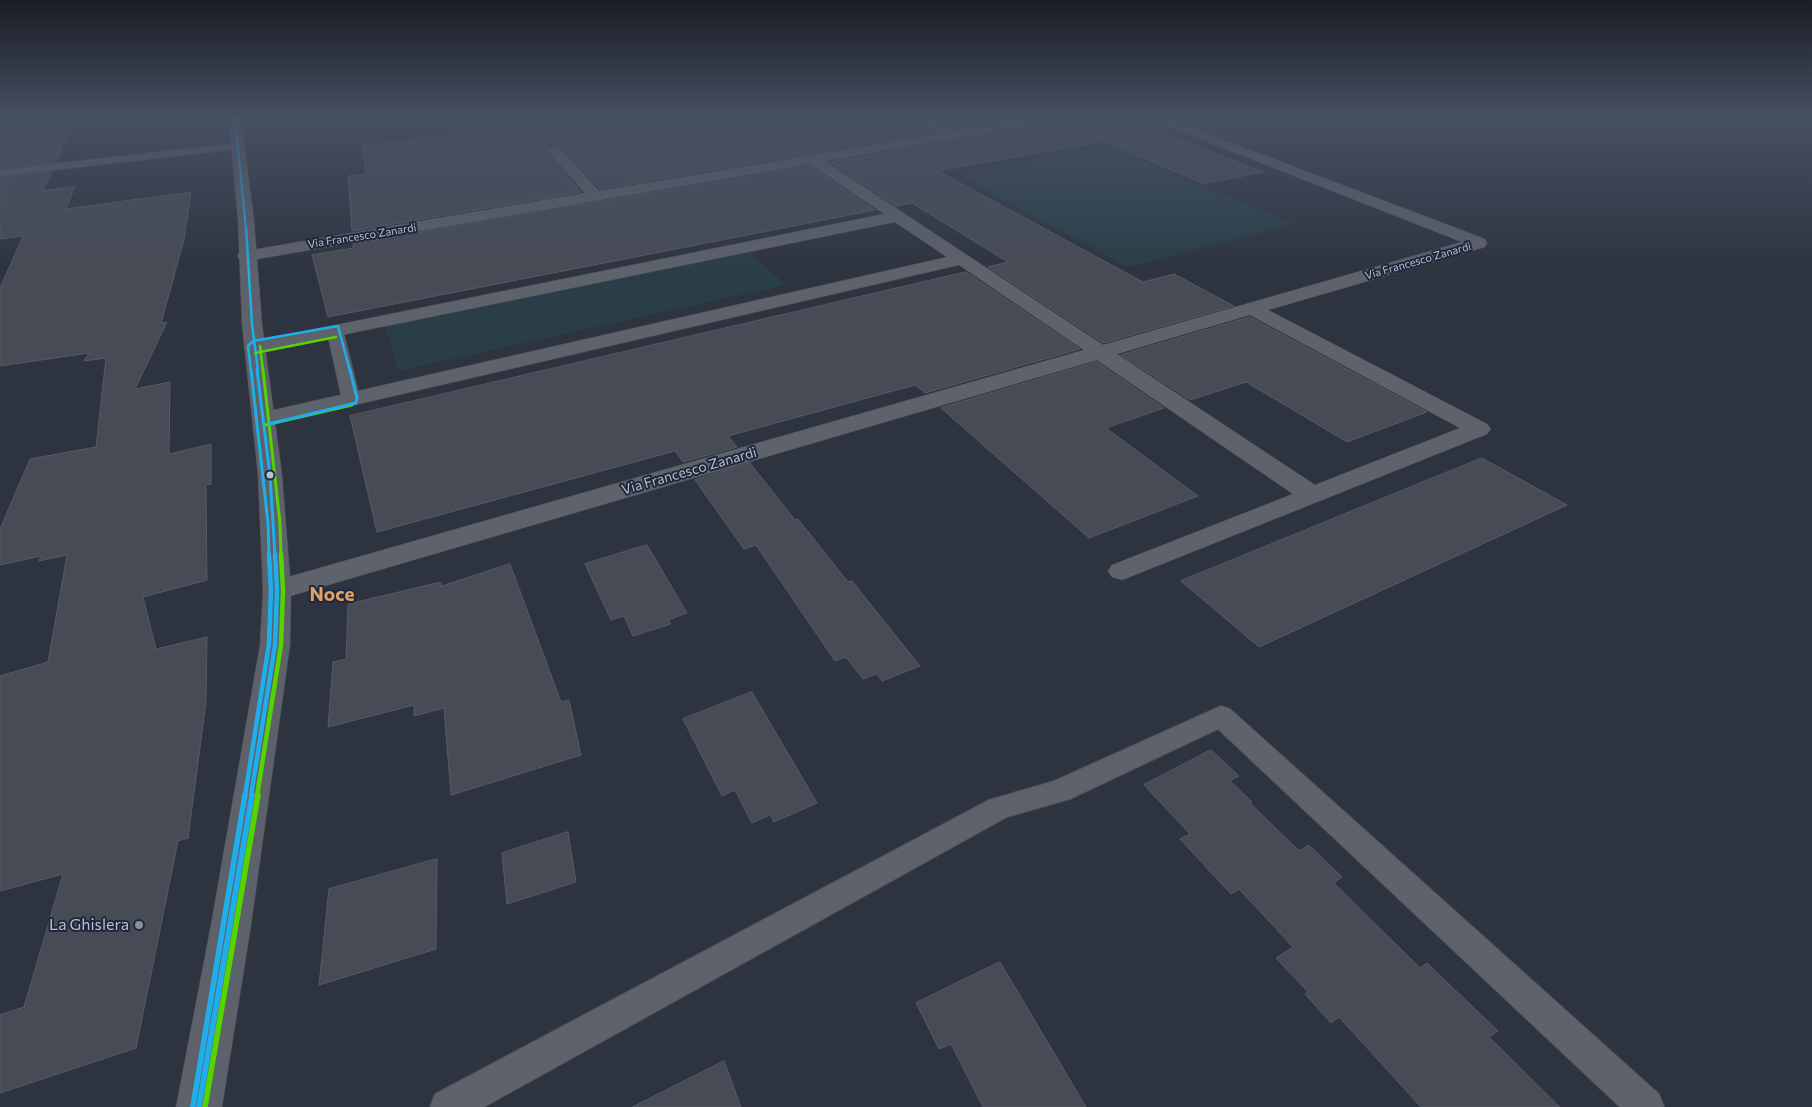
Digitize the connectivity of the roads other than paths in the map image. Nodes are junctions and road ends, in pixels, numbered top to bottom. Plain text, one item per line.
1 (30, 170) edge
2 (241, 170) edge
3 (572, 170) edge
4 (757, 170) edge
5 (829, 170) edge
6 (1288, 170) edge
7 (0, 173) edge
8 (596, 197) junction
9 (899, 216) junction
10 (246, 256) junction
11 (962, 259) junction
12 (1252, 309) junction
13 (335, 330) junction
14 (254, 347) junction
15 (1100, 353) junction
16 (351, 399) junction
17 (264, 419) junction
18 (1311, 494) junction
19 (1122, 571) dead end
20 (277, 590) junction
21 (199, 1107) edge
22 (448, 1107) edge
23 (1646, 1107) edge

1 - 7 lane
2 - 10 street
3 - 8 street
4 - 8 street, Via Francesco Zanardi
5 - 9 street
6 - 12 street, Via Francesco Zanardi
8 - 10 street, Via Francesco Zanardi
9 - 11 street
9 - 13 street
10 - 14 street
11 - 15 street
11 - 16 street
12 - 15 street, Via Francesco Zanardi
12 - 18 street
13 - 14 street
13 - 16 lane
14 - 17 street
15 - 18 street
15 - 20 street, Via Francesco Zanardi
16 - 17 street
17 - 20 street
18 - 19 street
20 - 21 street
22 - 23 lane

